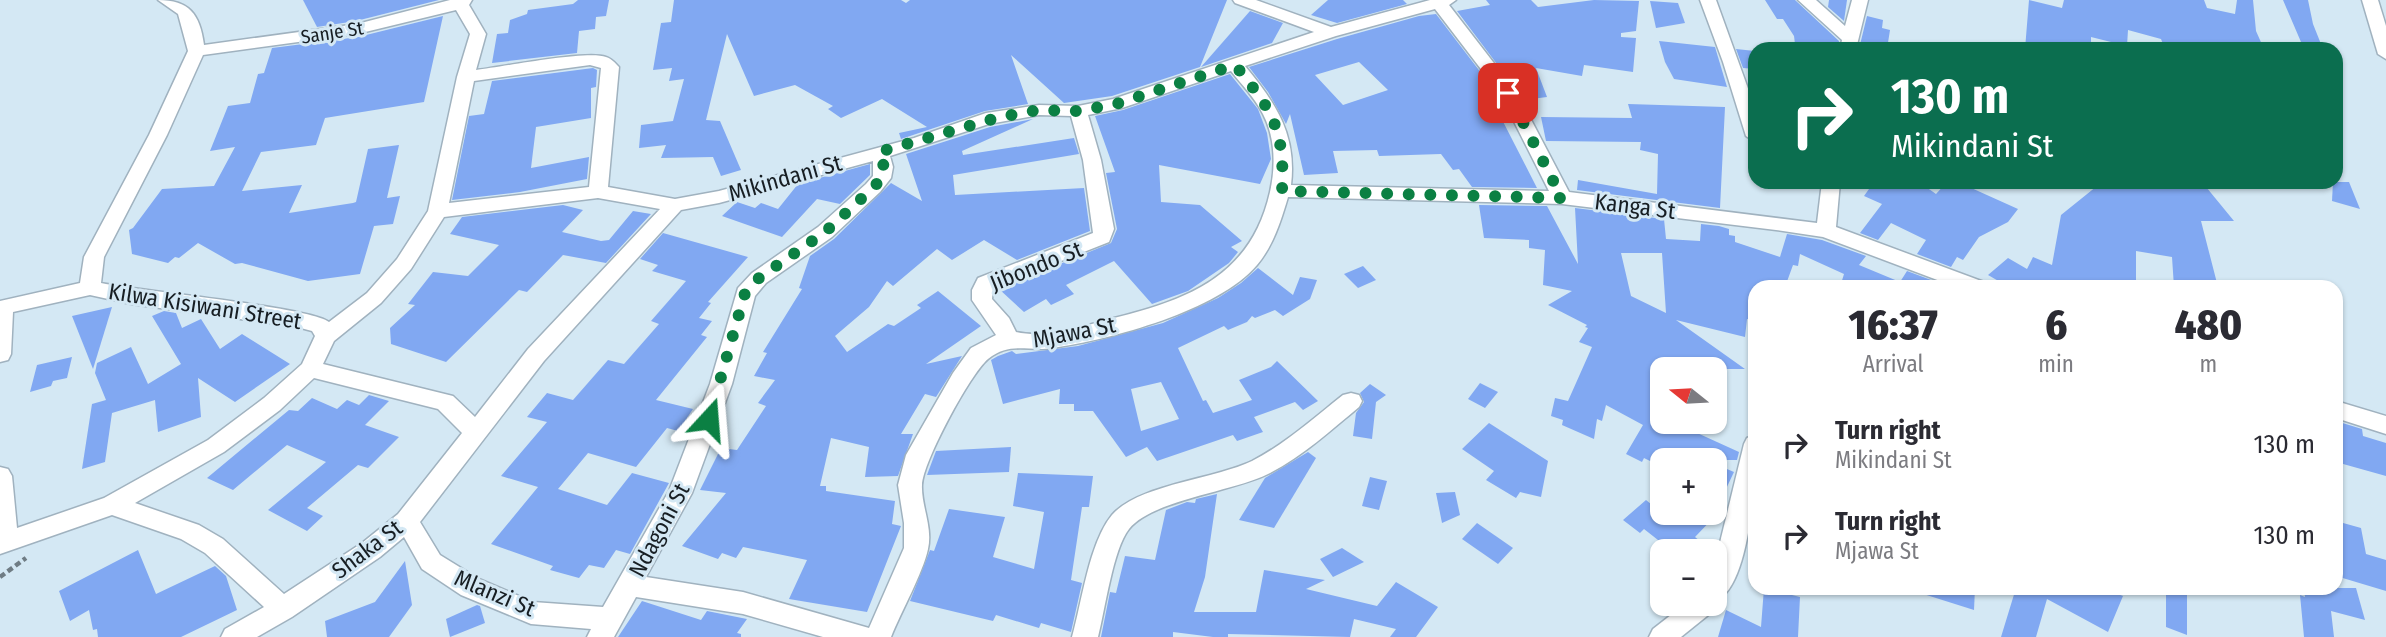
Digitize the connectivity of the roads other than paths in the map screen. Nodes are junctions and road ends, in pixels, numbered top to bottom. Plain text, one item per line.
1 (166, 0) edge
2 (1241, 0) edge
3 (1708, 0) edge
4 (1806, 0) edge
5 (1860, 0) edge
6 (2370, 0) edge
7 (461, 1) edge
8 (1443, 1) edge
9 (1330, 32) junction
10 (1847, 42) edge
11 (1850, 42) edge
12 (196, 51) junction
13 (2386, 54) edge
14 (1235, 65) junction
15 (466, 77) junction
16 (1078, 111) junction
17 (1748, 113) edge
18 (879, 152) junction
19 (1830, 189) edge
20 (1282, 191) junction
21 (598, 192) junction
22 (1562, 198) junction
23 (675, 205) junction
24 (438, 211) junction
25 (1826, 231) junction
26 (1946, 280) edge
27 (90, 288) junction
28 (1, 308) edge
29 (326, 337) junction
30 (1008, 338) junction
31 (0, 354) edge
32 (310, 369) junction
33 (1351, 401) dead end
34 (2343, 411) edge
35 (2386, 425) edge
36 (475, 432) junction
37 (1748, 474) edge
38 (0, 476) edge
39 (111, 505) junction
40 (407, 521) junction
41 (3, 543) edge
42 (1727, 565) edge
43 (630, 585) junction
44 (284, 609) junction
45 (1688, 616) edge
46 (605, 627) edge
47 (234, 637) edge
48 (863, 637) edge
49 (878, 637) edge
50 (1085, 637) edge
51 (1662, 637) edge

1 - 12 street
2 - 9 street
3 - 17 street
4 - 10 street
5 - 11 street
6 - 13 street
7 - 12 street, Sanje St
7 - 15 street
8 - 9 street, Mikindani St
8 - 22 street
9 - 14 street, Mikindani St
12 - 27 street, Kilwa Kisiwani Street
14 - 16 street, Mikindani St
14 - 20 street, Mjawa St
15 - 21 street
15 - 24 street
16 - 18 street, Mikindani St
16 - 30 street, Jibondo St
18 - 23 street, Mikindani St
18 - 43 street, Ndagoni St
19 - 25 street
20 - 22 street, Kanga St
20 - 30 street, Mjawa St
21 - 23 street, Mikindani St
21 - 24 street, Mikindani St
22 - 25 street, Kanga St
23 - 36 street, Shaka St
24 - 29 street
25 - 26 street, Kanga St
27 - 28 street
27 - 29 street, Kilwa Kisiwani Street
28 - 31 street
29 - 32 street, Kilwa Kisiwani Street
30 - 49 street, Mjawa St
32 - 36 street
32 - 39 street, Kilwa Kisiwani Street
33 - 50 street
34 - 35 street
36 - 40 street, Shaka St
37 - 42 street
38 - 41 street
39 - 41 street, Kilwa Kisiwani Street
39 - 44 street
40 - 44 street, Shaka St
40 - 46 street, Mlanzi St
43 - 46 street, Ndagoni St
43 - 48 street
44 - 47 street, Shaka St
45 - 51 street

